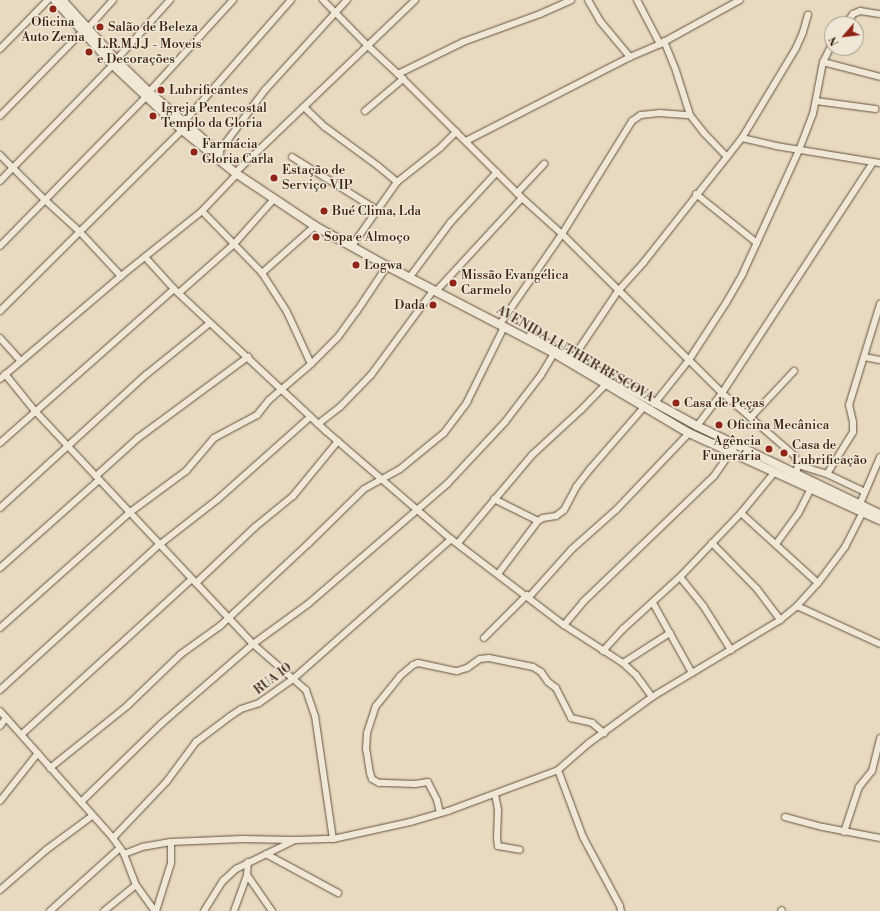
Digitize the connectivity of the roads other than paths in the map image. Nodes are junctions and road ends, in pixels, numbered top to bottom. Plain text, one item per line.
1 (48, 0) edge
2 (55, 0) edge
3 (62, 0) edge
4 (113, 0) edge
5 (170, 0) edge
6 (233, 0) edge
7 (291, 0) edge
8 (323, 0) edge
9 (347, 0) edge
10 (415, 0) edge
11 (571, 0) edge
12 (588, 0) edge
13 (636, 0) edge
14 (740, 0) edge
15 (336, 13) junction
16 (880, 14) edge
17 (808, 15) dead end
18 (852, 16) edge
19 (85, 31) junction
20 (662, 42) junction
21 (368, 46) junction
22 (0, 50) edge
23 (630, 56) junction
24 (826, 56) edge
25 (823, 62) junction
26 (114, 63) junction
27 (398, 74) junction
28 (880, 78) edge
29 (403, 79) junction
30 (147, 95) junction
31 (816, 101) junction
32 (304, 107) junction
33 (875, 109) dead end
34 (365, 111) dead end
35 (690, 115) junction
36 (0, 116) edge
37 (182, 126) junction
38 (456, 132) junction
39 (742, 138) junction
40 (466, 141) junction
41 (799, 150) junction
42 (218, 153) junction
43 (0, 155) edge
44 (292, 157) dead end
45 (727, 157) junction
46 (877, 163) edge
47 (544, 164) dead end
48 (12, 168) junction
49 (238, 172) junction
50 (497, 172) junction
51 (0, 181) edge
52 (398, 182) junction
53 (517, 193) junction
54 (696, 194) junction
55 (522, 198) junction
56 (45, 200) junction
57 (273, 200) junction
58 (377, 210) junction
59 (202, 211) junction
60 (315, 226) junction
61 (79, 231) junction
62 (562, 234) junction
63 (354, 243) junction
64 (757, 243) junction
65 (234, 244) junction
66 (0, 246) edge
67 (145, 257) junction
68 (387, 266) junction
69 (262, 273) junction
70 (412, 274) junction
71 (121, 276) junction
72 (436, 289) junction
73 (177, 291) junction
74 (618, 291) junction
75 (880, 304) edge
76 (0, 311) edge
77 (210, 323) junction
78 (503, 324) junction
79 (0, 338) edge
80 (554, 353) junction
81 (248, 357) junction
82 (864, 357) junction
83 (574, 358) junction
84 (21, 360) junction
85 (689, 360) junction
86 (880, 360) edge
87 (311, 364) junction
88 (794, 371) dead end
89 (2, 377) edge
90 (607, 383) junction
91 (281, 390) junction
92 (722, 393) junction
93 (654, 404) junction
94 (644, 407) junction
95 (35, 411) junction
96 (310, 417) junction
97 (751, 417) junction
98 (318, 424) junction
99 (697, 426) junction
100 (689, 433) junction
101 (338, 441) junction
102 (0, 443) edge
103 (736, 445) junction
104 (68, 446) junction
105 (731, 453) junction
106 (880, 457) edge
107 (797, 469) junction
108 (774, 473) junction
109 (827, 474) junction
110 (97, 478) junction
111 (383, 480) junction
112 (811, 489) junction
113 (865, 492) junction
114 (494, 499) junction
115 (860, 504) junction
116 (0, 508) edge
117 (418, 510) junction
118 (863, 512) junction
119 (130, 513) junction
120 (741, 513) junction
121 (880, 514) edge
122 (880, 520) edge
123 (538, 521) junction
124 (451, 538) junction
125 (712, 543) junction
126 (458, 544) junction
127 (776, 544) junction
128 (159, 545) junction
129 (0, 568) edge
130 (498, 574) junction
131 (680, 577) junction
132 (194, 581) junction
133 (818, 583) junction
134 (528, 596) junction
135 (653, 603) junction
136 (797, 606) junction
137 (228, 617) junction
138 (780, 620) junction
139 (564, 625) junction
140 (0, 628) edge
141 (670, 632) junction
142 (484, 638) dead end
143 (253, 644) junction
144 (880, 644) edge
145 (731, 650) junction
146 (603, 651) junction
147 (623, 663) junction
148 (692, 673) junction
149 (293, 679) junction
150 (0, 690) edge
151 (652, 697) junction
152 (0, 711) edge
153 (6, 718) junction
154 (0, 726) edge
155 (604, 733) junction
156 (22, 734) junction
157 (880, 738) edge
158 (38, 753) junction
159 (50, 768) junction
160 (558, 770) junction
161 (495, 794) junction
162 (0, 801) edge
163 (81, 802) junction
164 (440, 813) junction
165 (92, 816) junction
166 (785, 817) dead end
167 (844, 832) junction
168 (113, 838) junction
169 (880, 838) edge
170 (333, 839) junction
171 (296, 840) junction
172 (171, 842) junction
173 (120, 848) junction
174 (520, 850) dead end
175 (124, 854) junction
176 (266, 854) junction
177 (248, 862) junction
178 (247, 875) junction
179 (136, 885) junction
180 (0, 890) edge
181 (338, 893) dead end
182 (50, 911) edge
183 (104, 911) edge
184 (156, 911) edge
185 (204, 911) edge
186 (234, 911) edge
187 (272, 911) edge
188 (621, 911) edge

1 - 22 street
2 - 19 main road, AVENIDA LUTHER RESCOVA
3 - 19 main road, AVENIDA LUTHER RESCOVA
4 - 19 street
5 - 26 street
6 - 30 street
7 - 37 street
8 - 15 street
9 - 15 street
10 - 21 street
11 - 27 street
12 - 23 street
13 - 20 street
14 - 20 street
15 - 21 street
15 - 42 street
16 - 18 street
17 - 39 street
19 - 26 main road, AVENIDA LUTHER RESCOVA
19 - 36 street
20 - 23 street
20 - 35 street
21 - 27 street
21 - 32 street
23 - 40 street
24 - 25 street
25 - 28 street
25 - 31 street
26 - 30 main road, AVENIDA LUTHER RESCOVA
26 - 48 street
27 - 29 street
29 - 34 street
29 - 38 street
30 - 37 main road, AVENIDA LUTHER RESCOVA
30 - 56 street
31 - 33 street
31 - 41 street
32 - 49 street
32 - 52 street
35 - 45 street
35 - 62 street
37 - 42 main road, AVENIDA LUTHER RESCOVA
37 - 49 main road, AVENIDA LUTHER RESCOVA
37 - 61 street
38 - 40 street
38 - 52 street
39 - 41 street
39 - 45 street
40 - 50 street
41 - 46 street
41 - 64 street
42 - 49 main road, AVENIDA LUTHER RESCOVA
43 - 48 street
44 - 58 street
45 - 54 street
46 - 92 street
47 - 53 street
48 - 51 street
48 - 56 street
49 - 57 main road, AVENIDA LUTHER RESCOVA
49 - 59 street
49 - 63 main road, AVENIDA LUTHER RESCOVA
50 - 53 street
50 - 70 street
52 - 58 street
53 - 55 street
54 - 64 street
54 - 74 street
55 - 62 street
55 - 72 street
56 - 61 street
56 - 66 street
57 - 60 main road, AVENIDA LUTHER RESCOVA
57 - 65 street
58 - 63 street
59 - 65 street
59 - 67 street
60 - 68 main road, AVENIDA LUTHER RESCOVA
60 - 69 street
61 - 71 street
61 - 76 street
62 - 74 street
62 - 78 street
63 - 70 main road, AVENIDA LUTHER RESCOVA
64 - 85 street
65 - 69 street
65 - 73 street
67 - 71 street
67 - 73 street
68 - 72 main road, AVENIDA LUTHER RESCOVA
68 - 87 street
69 - 87 street
70 - 72 main road, AVENIDA LUTHER RESCOVA
71 - 84 street
72 - 78 main road, AVENIDA LUTHER RESCOVA
72 - 98 street
73 - 77 street
73 - 95 street
74 - 83 street
74 - 85 street
75 - 82 street
77 - 81 street
77 - 104 street
78 - 80 main road, AVENIDA LUTHER RESCOVA
78 - 83 main road, AVENIDA LUTHER RESCOVA
78 - 111 street
79 - 84 street
80 - 90 main road, AVENIDA LUTHER RESCOVA
80 - 117 street
81 - 91 street
81 - 110 street
82 - 86 street
82 - 109 street
83 - 93 main road, AVENIDA LUTHER RESCOVA
84 - 89 street
85 - 92 street
85 - 93 street
87 - 91 street
88 - 97 street
89 - 95 street
90 - 94 main road, AVENIDA LUTHER RESCOVA
90 - 114 street
91 - 96 street
91 - 119 street
92 - 97 street
92 - 99 street
93 - 99 main road, AVENIDA LUTHER RESCOVA
94 - 100 main road, AVENIDA LUTHER RESCOVA
94 - 123 street
95 - 102 street
95 - 104 street
96 - 98 street
96 - 128 street
97 - 107 street
98 - 101 street
99 - 103 main road, AVENIDA LUTHER RESCOVA
100 - 105 main road, AVENIDA LUTHER RESCOVA
100 - 134 street
101 - 111 street
101 - 132 street
103 - 105 street
103 - 107 main road, AVENIDA LUTHER RESCOVA
104 - 110 street
104 - 116 street
105 - 108 main road, AVENIDA LUTHER RESCOVA
105 - 139 street
106 - 113 street
107 - 109 street
107 - 115 main road, AVENIDA LUTHER RESCOVA
108 - 112 main road, AVENIDA LUTHER RESCOVA
108 - 120 street
109 - 113 street
110 - 119 street
110 - 129 street
111 - 117 street
111 - 137 street
112 - 118 main road, AVENIDA LUTHER RESCOVA
112 - 127 street
113 - 115 street
114 - 123 street
114 - 126 street
115 - 121 main road, AVENIDA LUTHER RESCOVA
117 - 124 street
117 - 143 street
118 - 122 main road, AVENIDA LUTHER RESCOVA
118 - 133 street
119 - 128 street
119 - 140 street
120 - 125 street
120 - 127 street
123 - 130 street
124 - 126 street
124 - 149 street, RUA 10
125 - 131 street
125 - 138 street
126 - 130 street
127 - 133 street
128 - 132 street
128 - 150 street
130 - 134 street
131 - 135 street
131 - 145 street
132 - 137 street
132 - 156 street
133 - 136 street
134 - 139 street
134 - 142 street
135 - 141 street
135 - 146 street
136 - 138 street
136 - 144 street
137 - 143 street
137 - 159 street
138 - 145 street
139 - 146 street
141 - 147 street
141 - 148 street
143 - 149 street
143 - 163 street
145 - 148 street
146 - 147 street
147 - 151 street
148 - 151 street
149 - 168 street, RUA 10
149 - 170 street
151 - 155 street
152 - 153 street
153 - 154 street
153 - 156 street
155 - 160 street
155 - 164 street
156 - 158 street
157 - 167 street
158 - 159 street
158 - 162 street
159 - 163 street
160 - 161 street
160 - 188 street
161 - 164 street
161 - 174 street
163 - 165 street
164 - 170 street
165 - 168 street
165 - 180 street
166 - 167 street
167 - 169 street
168 - 173 street
170 - 171 street
171 - 172 street
171 - 176 street
172 - 175 street
172 - 184 street
173 - 175 street
173 - 182 street
175 - 179 street
176 - 177 street
176 - 181 street
177 - 178 street
177 - 185 street
178 - 186 street
178 - 187 street
179 - 183 street
179 - 184 street

